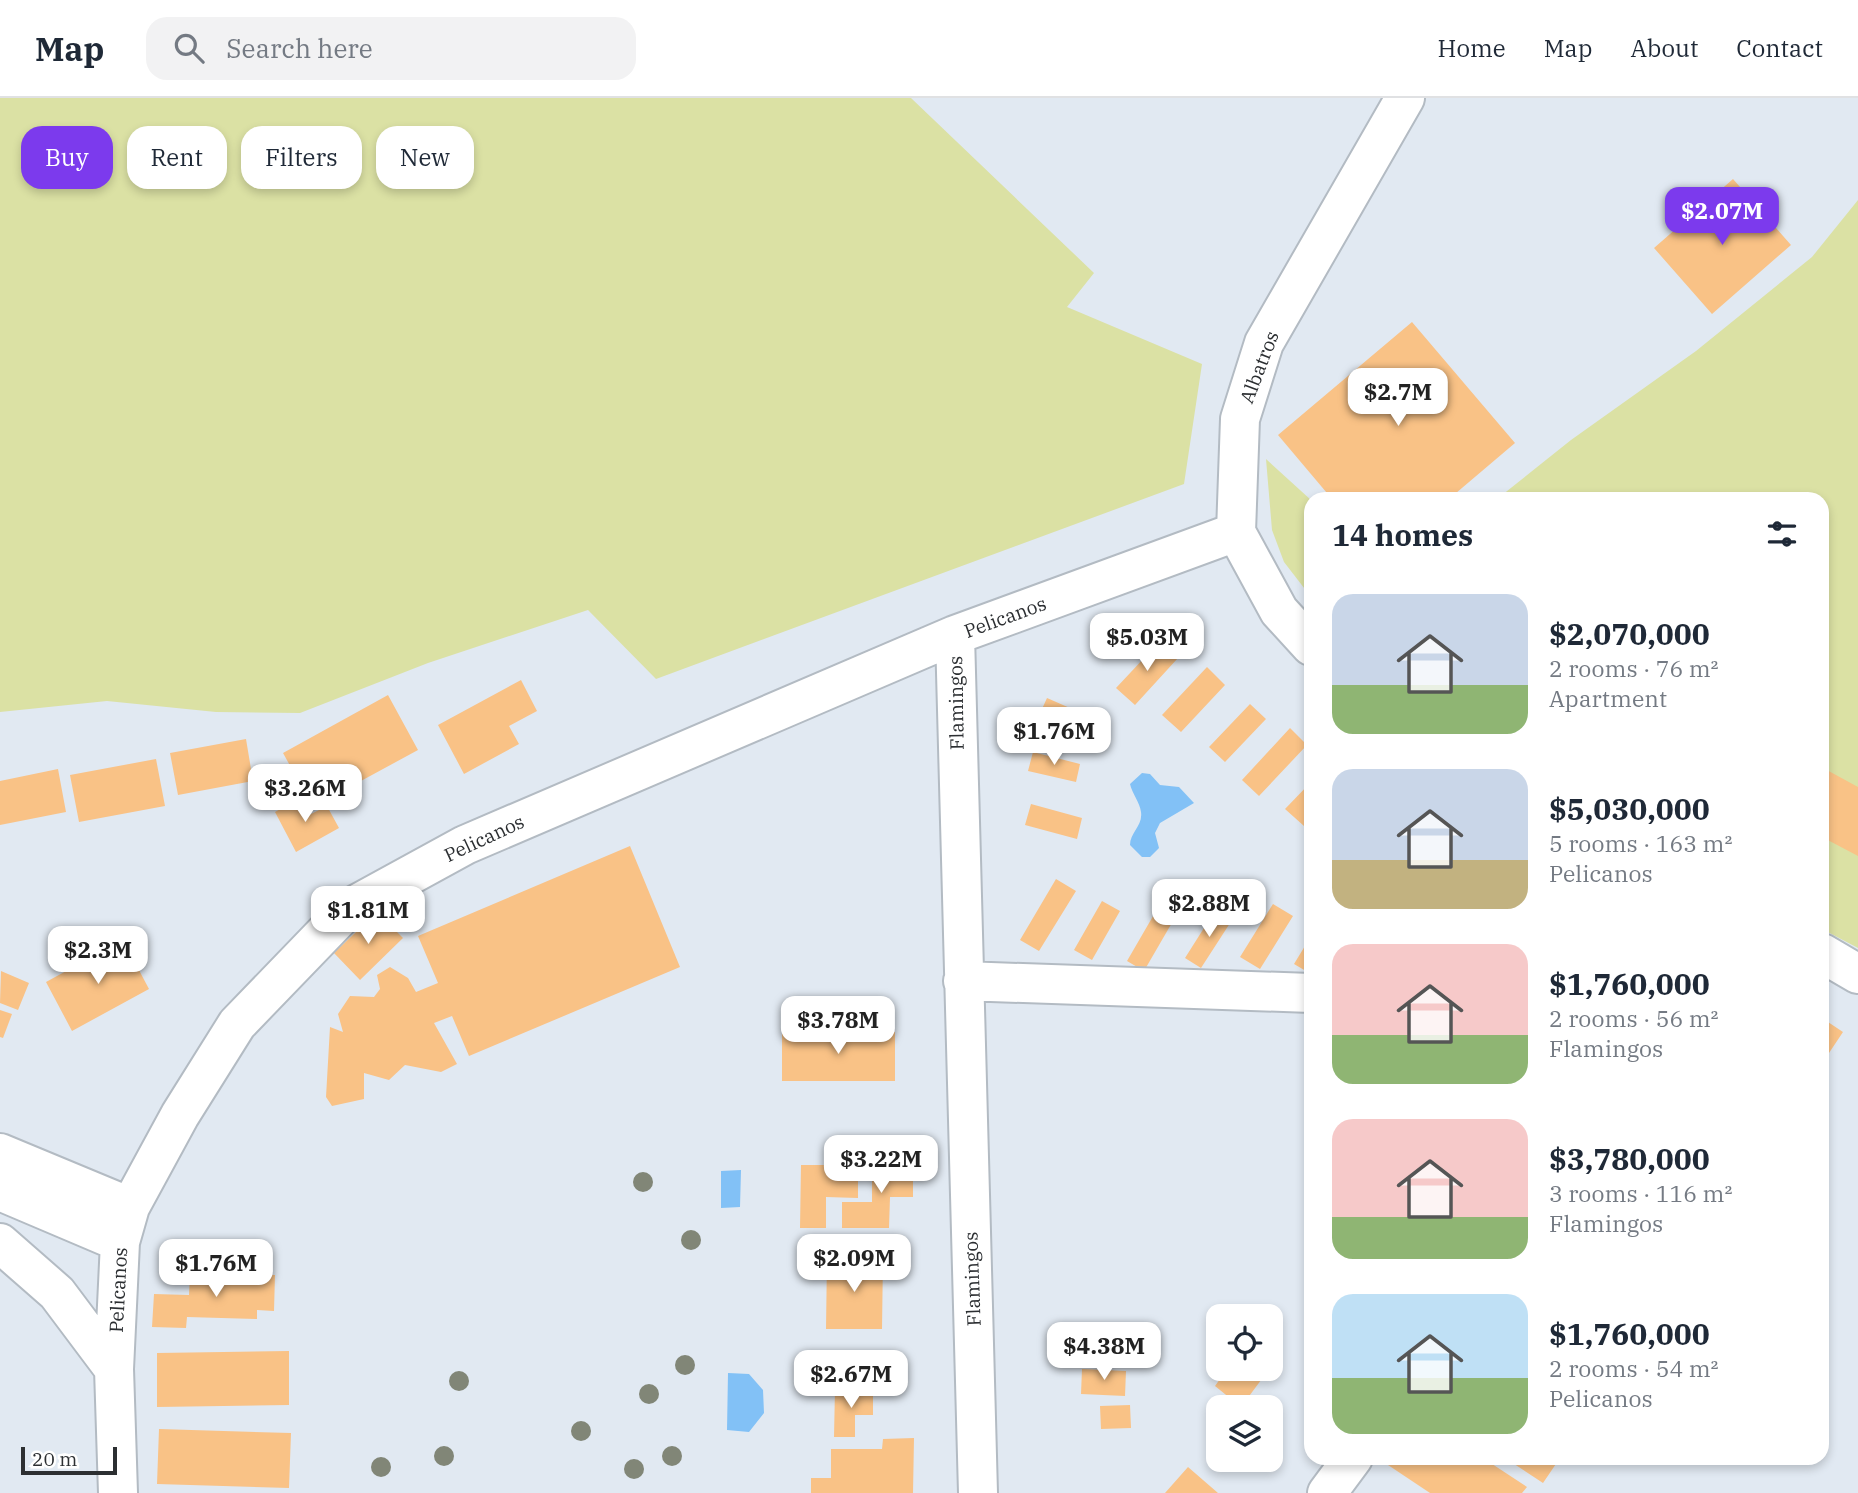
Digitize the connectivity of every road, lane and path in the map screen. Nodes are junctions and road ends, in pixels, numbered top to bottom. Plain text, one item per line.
1 (1405, 98) edge
2 (1236, 532) junction
3 (955, 635) junction
4 (1304, 638) edge
5 (1829, 957) edge
6 (1858, 974) edge
7 (963, 981) junction
8 (1304, 993) edge
9 (14, 1178) edge
10 (125, 1225) junction
11 (3, 1245) edge
12 (114, 1369) junction
13 (1348, 1465) edge
14 (118, 1493) edge
15 (978, 1493) edge
16 (1327, 1493) edge

1 - 2 street, Albatros
2 - 3 street, Pelicanos
2 - 4 street
3 - 7 street, Flamingos
3 - 10 street, Pelicanos
5 - 6 street
7 - 8 street
7 - 15 street, Flamingos
9 - 10 street
9 - 11 street
10 - 12 street, Pelicanos
11 - 12 street
12 - 14 street, Pelicanos
13 - 16 street

